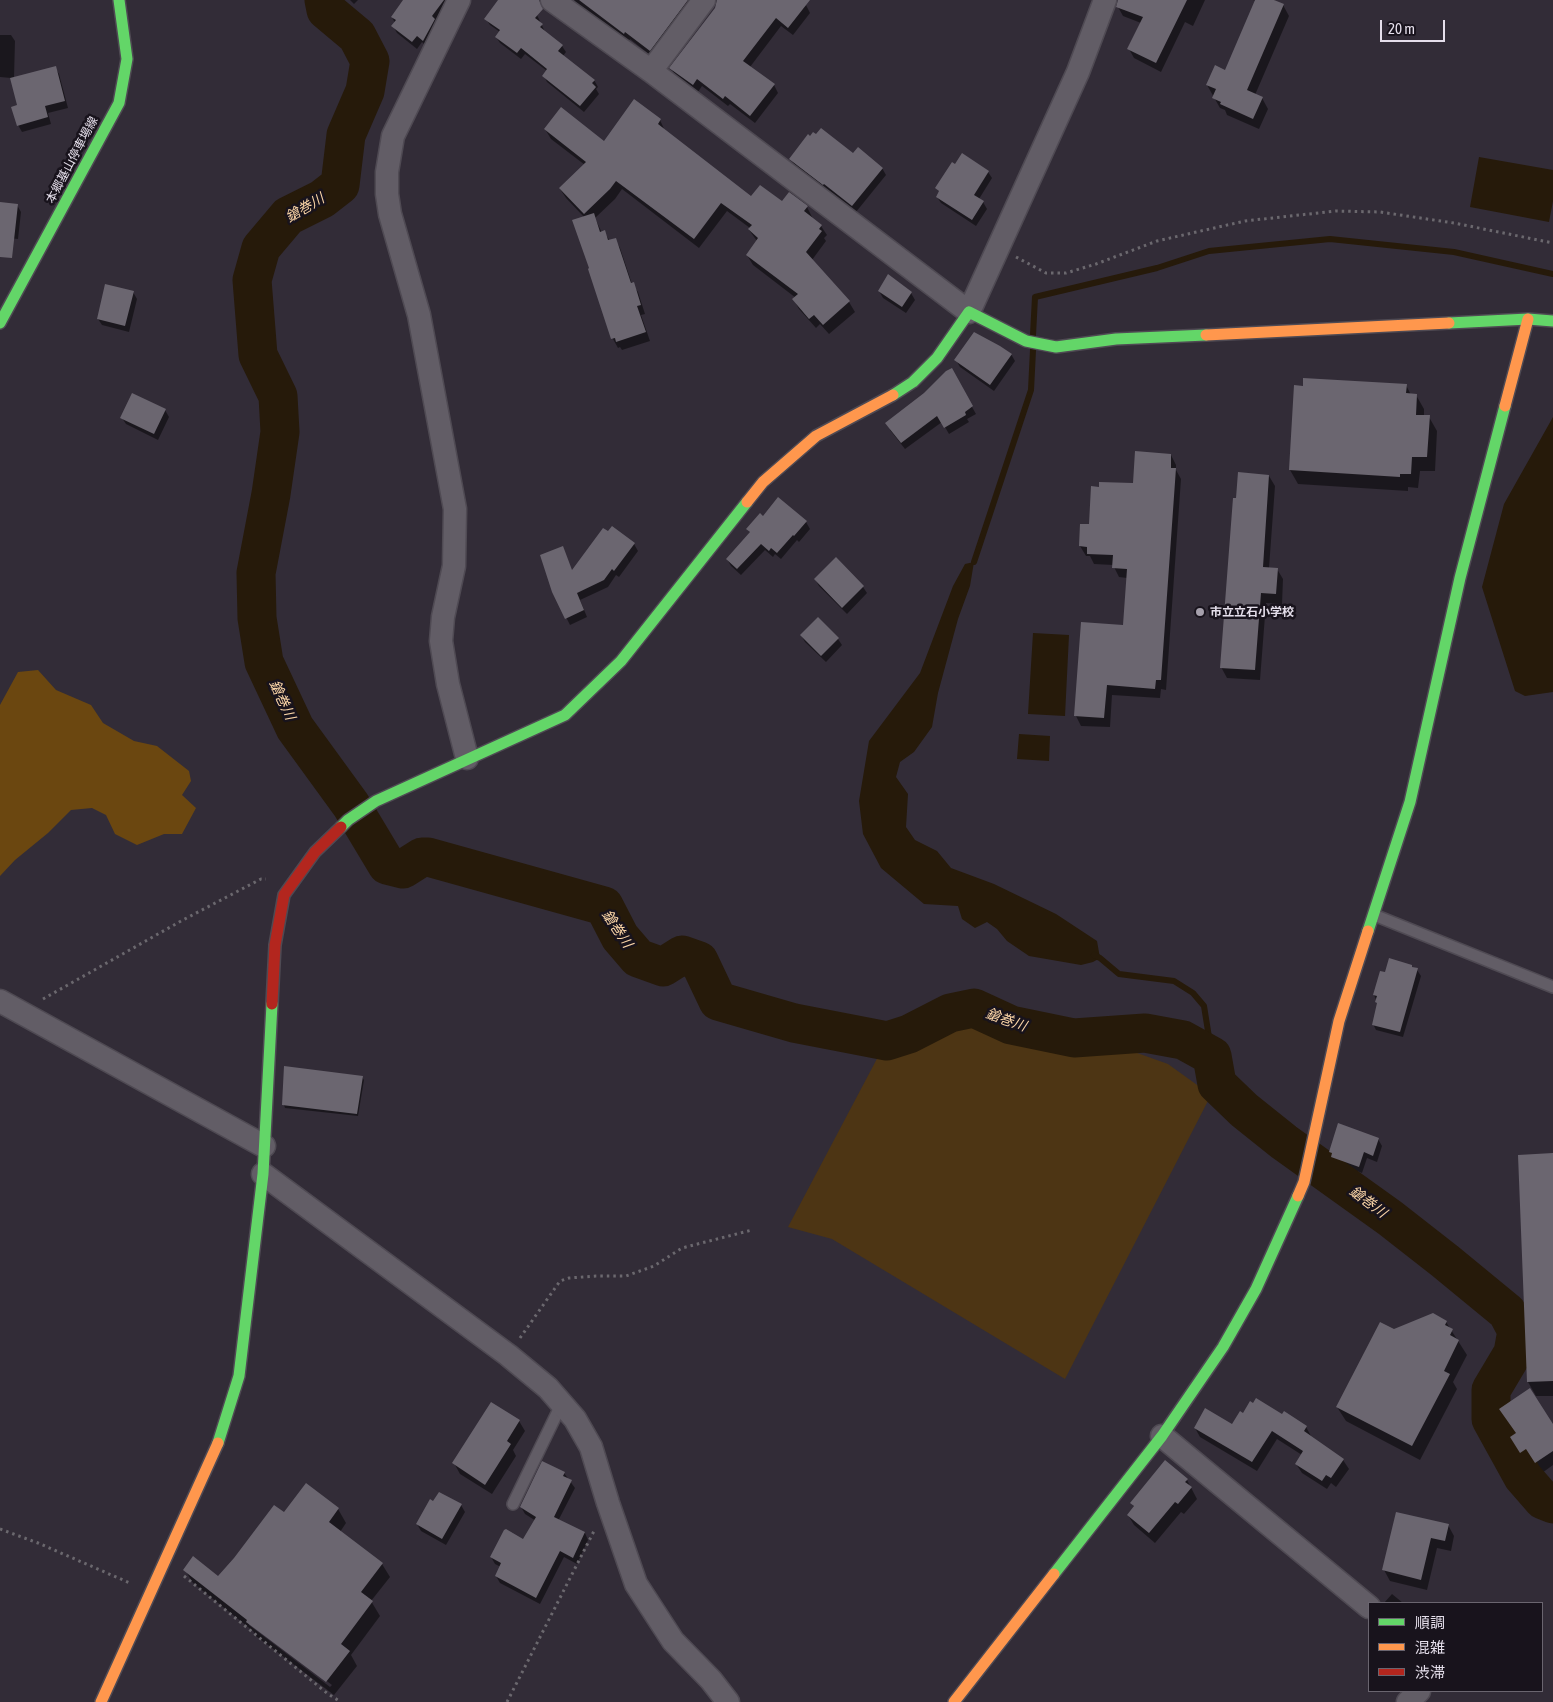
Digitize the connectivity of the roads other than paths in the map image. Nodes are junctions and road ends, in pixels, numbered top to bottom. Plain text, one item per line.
1 (119, 0) edge
2 (459, 0) edge
3 (704, 0) edge
4 (1105, 0) edge
5 (556, 1) edge
6 (651, 71) junction
7 (970, 312) junction
8 (1528, 319) junction
9 (1553, 321) edge
10 (0, 323) edge
11 (467, 758) junction
12 (1374, 915) junction
13 (1553, 987) edge
14 (10, 1007) edge
15 (264, 1146) junction
16 (262, 1174) junction
17 (562, 1403) junction
18 (1162, 1436) junction
19 (513, 1504) dead end
20 (1368, 1606) edge
21 (1419, 1692) edge
22 (101, 1702) edge
23 (728, 1702) edge
24 (954, 1702) edge
25 (1408, 1702) edge

1 - 10 street, 本郷基山停車場線
2 - 11 street
3 - 6 street
4 - 7 street
5 - 6 street
6 - 7 street
7 - 8 street
7 - 11 street
8 - 9 street
8 - 12 street
11 - 15 street
12 - 13 lane
12 - 18 street
14 - 15 street
15 - 16 street
16 - 17 street
16 - 22 street
17 - 19 lane
17 - 23 street
18 - 20 street
18 - 24 street
21 - 25 street

